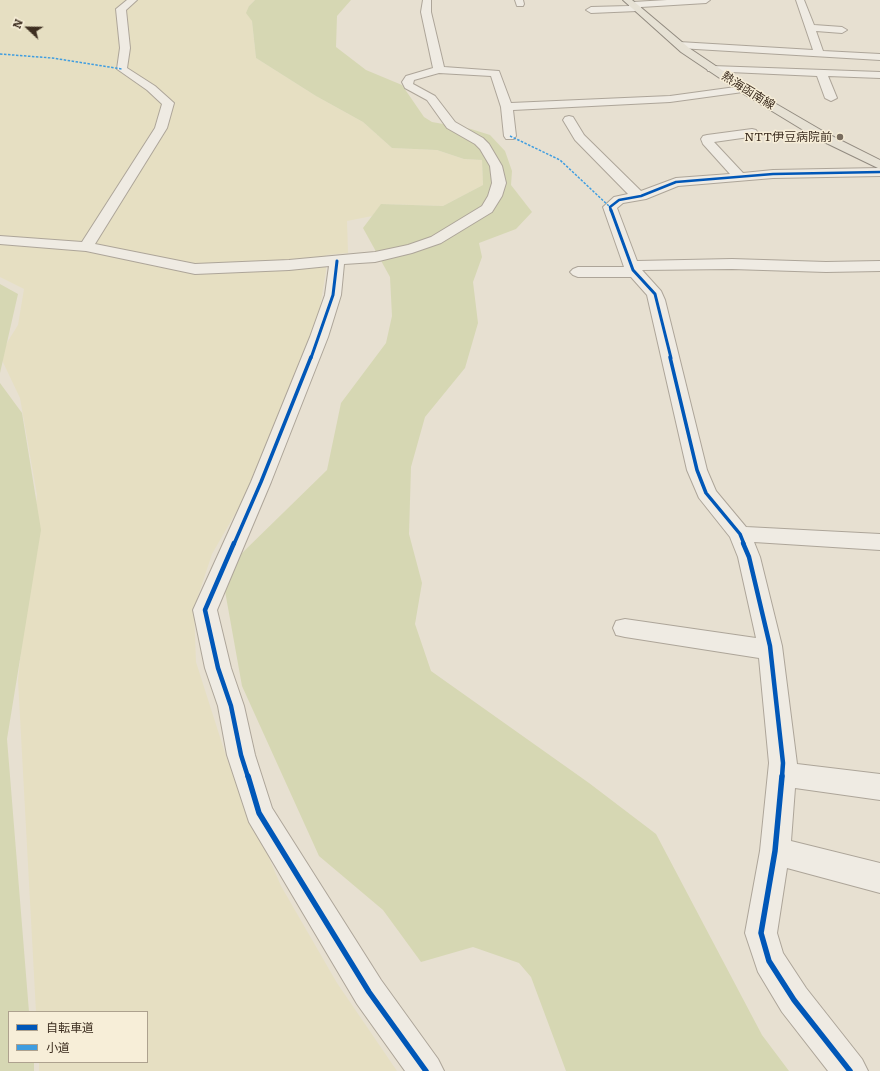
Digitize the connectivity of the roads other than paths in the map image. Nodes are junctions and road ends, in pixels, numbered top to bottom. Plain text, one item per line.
1 (133, 0) edge
2 (427, 0) edge
3 (692, 0) edge
4 (706, 0) edge
5 (800, 0) edge
6 (632, 4) edge
7 (591, 10) dead end
8 (805, 13) junction
9 (818, 14) dead end
10 (809, 28) junction
11 (842, 30) dead end
12 (679, 45) junction
13 (819, 53) junction
14 (880, 57) edge
15 (438, 64) junction
16 (712, 69) junction
17 (821, 73) junction
18 (880, 75) edge
19 (743, 89) junction
20 (831, 98) dead end
21 (507, 107) junction
22 (569, 120) dead end
23 (752, 133) dead end
24 (510, 136) dead end
25 (879, 165) edge
26 (740, 176) junction
27 (638, 196) junction
28 (0, 240) edge
29 (86, 247) junction
30 (337, 261) junction
31 (880, 266) edge
32 (633, 269) junction
33 (578, 272) dead end
34 (740, 534) junction
35 (880, 542) edge
36 (625, 628) dead end
37 (770, 650) junction
38 (782, 774) junction
39 (880, 787) edge
40 (775, 851) junction
41 (880, 878) edge
42 (426, 1071) edge
43 (850, 1071) edge

1 - 29 street
2 - 15 street
3 - 4 street
3 - 6 street
5 - 8 street
6 - 7 street
6 - 12 main road, 熱海函南線
8 - 9 street
8 - 10 street
10 - 11 street
10 - 13 street
12 - 13 street
12 - 16 main road, 熱海函南線
13 - 14 street
15 - 21 street
15 - 30 street
16 - 17 street
16 - 19 main road, 熱海函南線
17 - 18 street
17 - 20 street
19 - 21 street
19 - 25 main road, 熱海函南線
21 - 24 street
22 - 27 street
23 - 26 street
25 - 26 street
26 - 27 street
27 - 32 street
28 - 29 street
29 - 30 street
30 - 42 street
31 - 32 street
32 - 33 street
32 - 34 street
34 - 35 street
34 - 37 street
36 - 37 street
37 - 38 street
38 - 39 street
38 - 40 street
40 - 41 street
40 - 43 street

